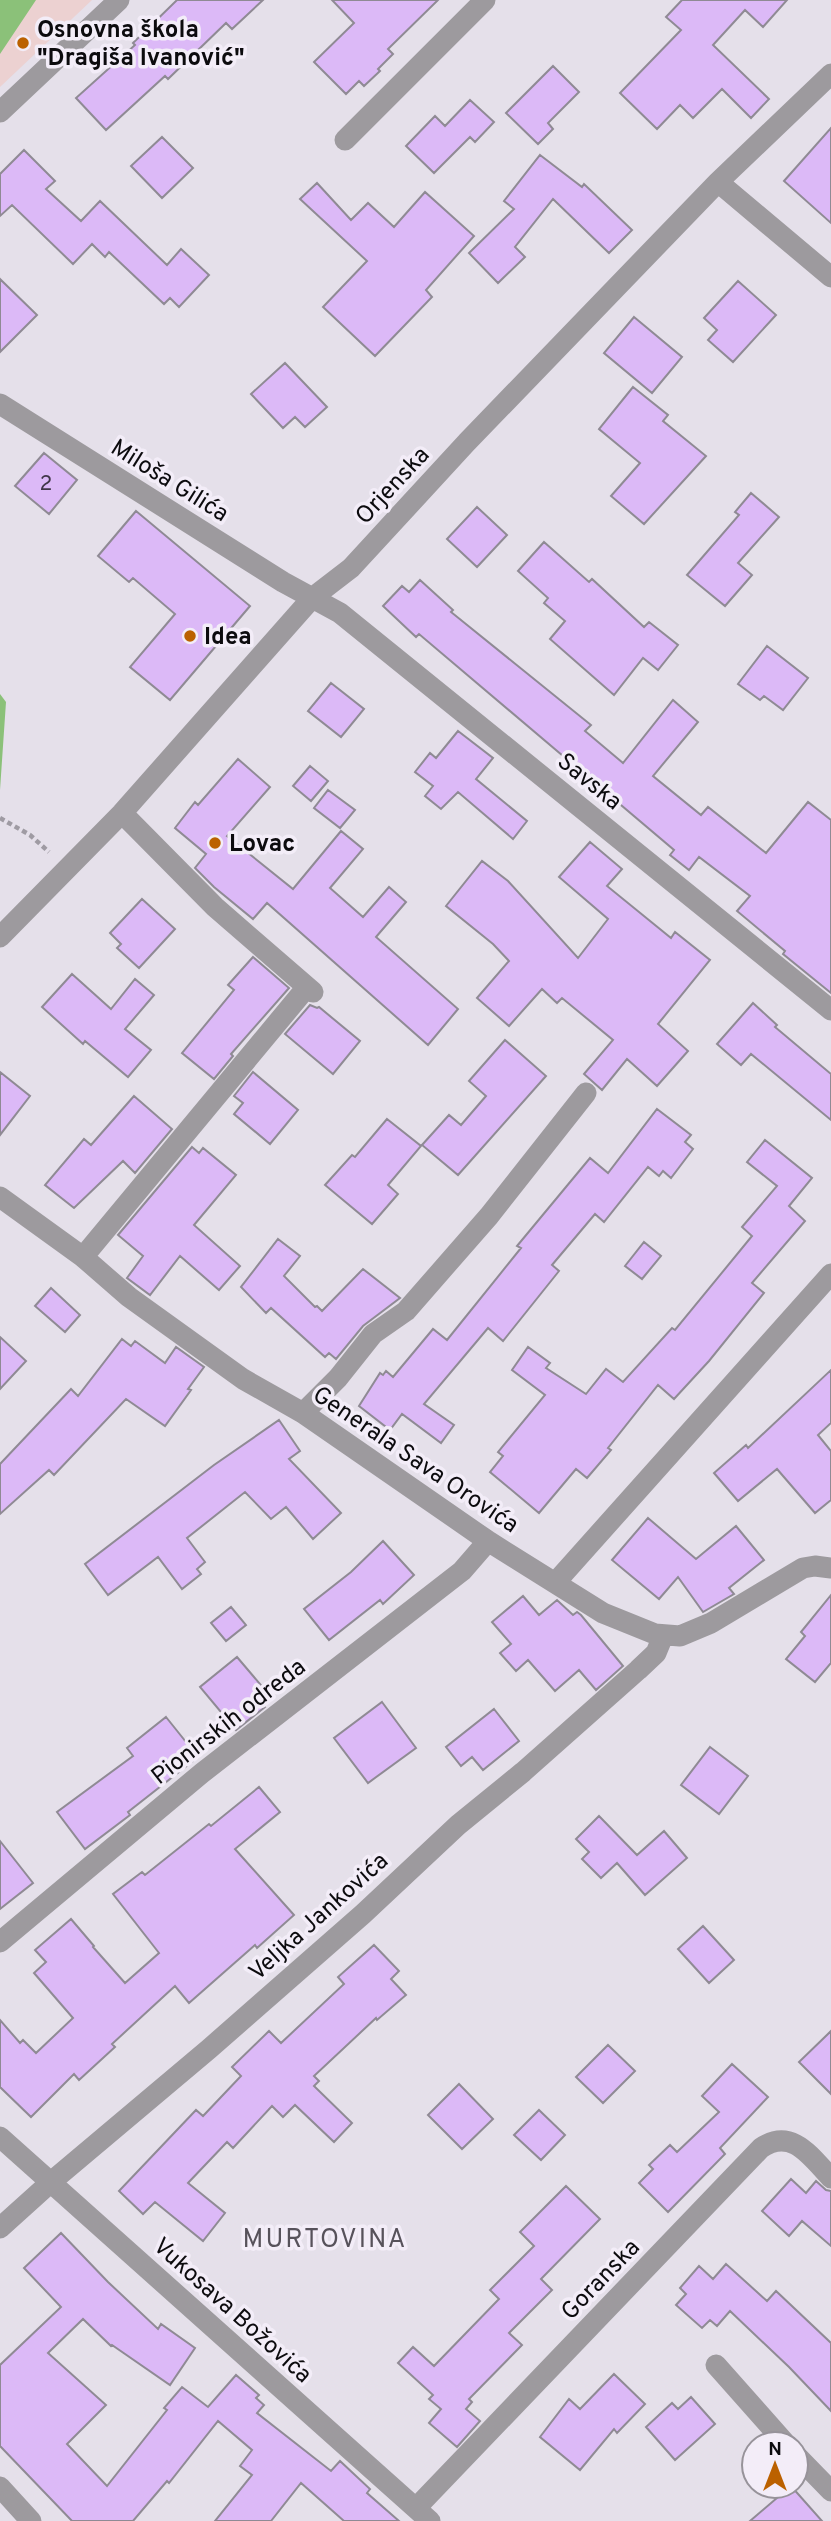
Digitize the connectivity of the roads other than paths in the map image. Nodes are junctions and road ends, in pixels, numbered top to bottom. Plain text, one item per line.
1 (119, 0) edge
2 (485, 0) edge
3 (831, 74) edge
4 (0, 112) edge
5 (345, 141) dead end
6 (718, 182) junction
7 (831, 276) edge
8 (0, 404) edge
9 (312, 598) junction
10 (122, 813) junction
11 (0, 937) edge
12 (831, 1010) edge
13 (586, 1093) dead end
14 (0, 1197) edge
15 (83, 1257) junction
16 (831, 1274) edge
17 (303, 1413) junction
18 (488, 1541) junction
19 (831, 1568) edge
20 (555, 1583) junction
21 (663, 1636) junction
22 (0, 1942) edge
23 (0, 2137) edge
24 (831, 2178) edge
25 (51, 2182) junction
26 (0, 2228) edge
27 (716, 2365) dead end
28 (774, 2430) edge
29 (810, 2469) edge
30 (0, 2487) edge
31 (831, 2491) edge
32 (423, 2515) edge
33 (31, 2521) edge

1 - 4 street
2 - 5 street
3 - 6 street, Orjenska
6 - 7 street
6 - 9 street, Orjenska
8 - 9 street, Miloša Gilića
9 - 10 street, Orjenska
9 - 12 street, Savska
10 - 11 street, Orjenska
10 - 15 street
13 - 17 street
14 - 15 street, Generala Sava Orovića
15 - 17 street, Generala Sava Orovića
16 - 20 street
17 - 18 street, Generala Sava Orovića
18 - 20 street, Generala Sava Orovića
18 - 22 street, Pionirskih odreda
19 - 21 street
20 - 21 street, Generala Sava Orovića
21 - 25 street, Veljka Jankovića
23 - 25 street, Vukosava Božovića
24 - 32 street, Goranska
25 - 26 street, Veljka Jankovića
25 - 32 street, Vukosava Božovića
27 - 28 street
29 - 31 street
30 - 33 street

